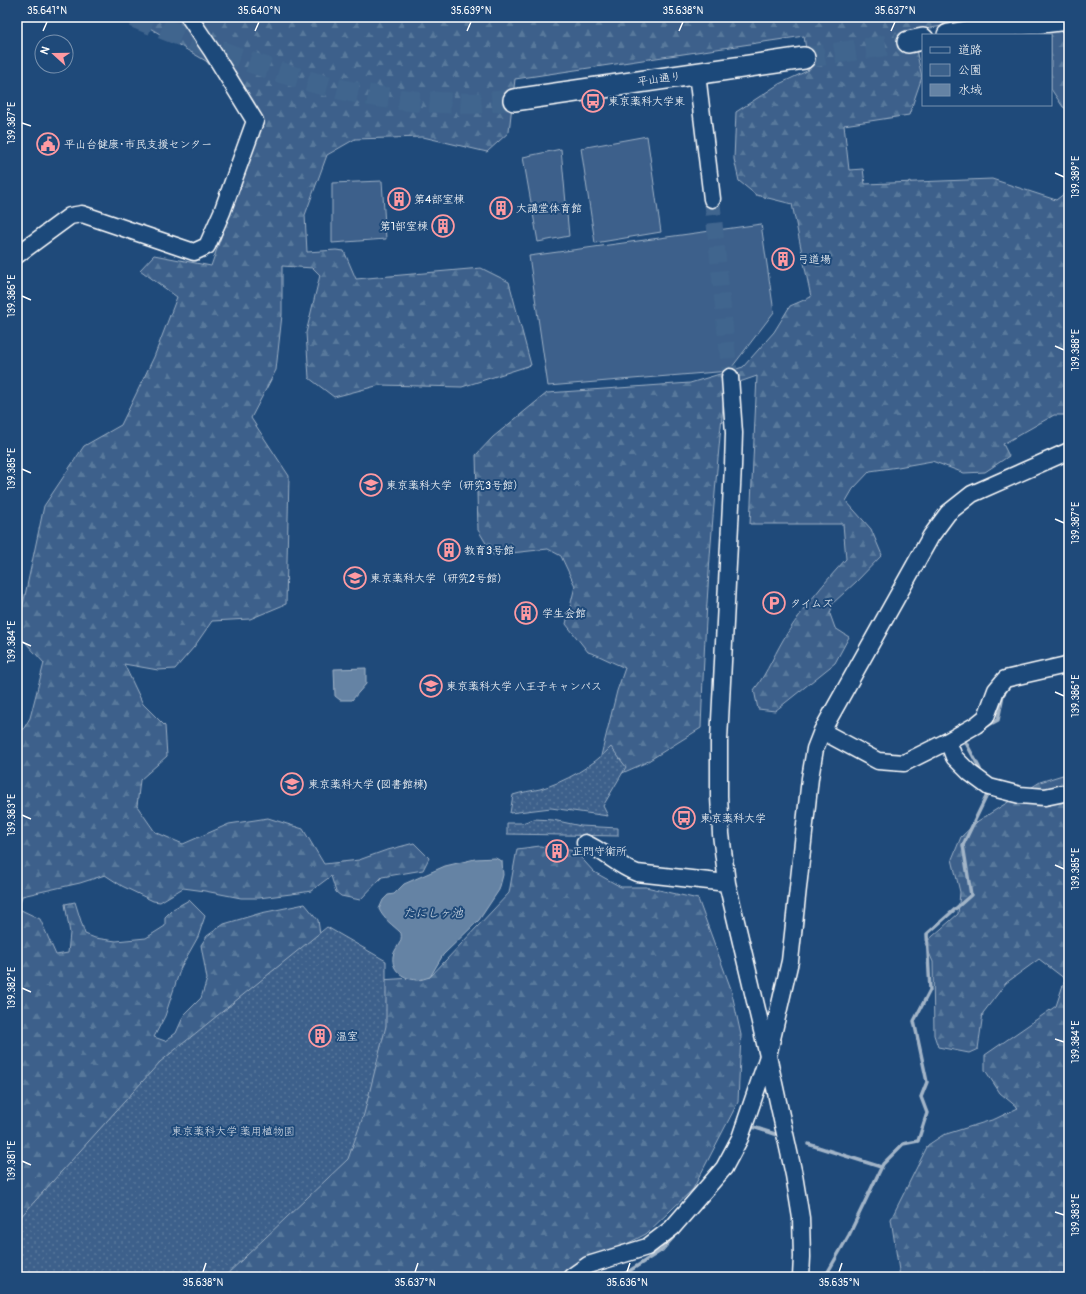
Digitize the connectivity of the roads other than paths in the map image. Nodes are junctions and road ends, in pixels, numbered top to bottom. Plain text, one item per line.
1 (188, 17) edge
2 (1059, 20) dead end
3 (954, 34) edge
4 (804, 58) tunnel mouth
5 (697, 74) junction
6 (514, 100) tunnel mouth
7 (712, 199) tunnel mouth
8 (17, 255) edge
9 (730, 377) tunnel mouth
10 (1069, 451) edge
11 (1069, 663) edge
12 (822, 731) junction
13 (948, 741) junction
14 (1069, 792) edge
15 (651, 875) dead end
16 (727, 883) junction
17 (768, 1056) junction
18 (571, 1277) edge
19 (801, 1277) edge

1 - 8 street
2 - 3 main road
4 - 5 main road, 平山通り
5 - 6 main road, 平山通り
5 - 7 street
9 - 16 street
10 - 12 street
11 - 13 street
12 - 13 street
12 - 17 street
13 - 14 street
15 - 16 street
16 - 17 street
17 - 18 street
17 - 19 street

